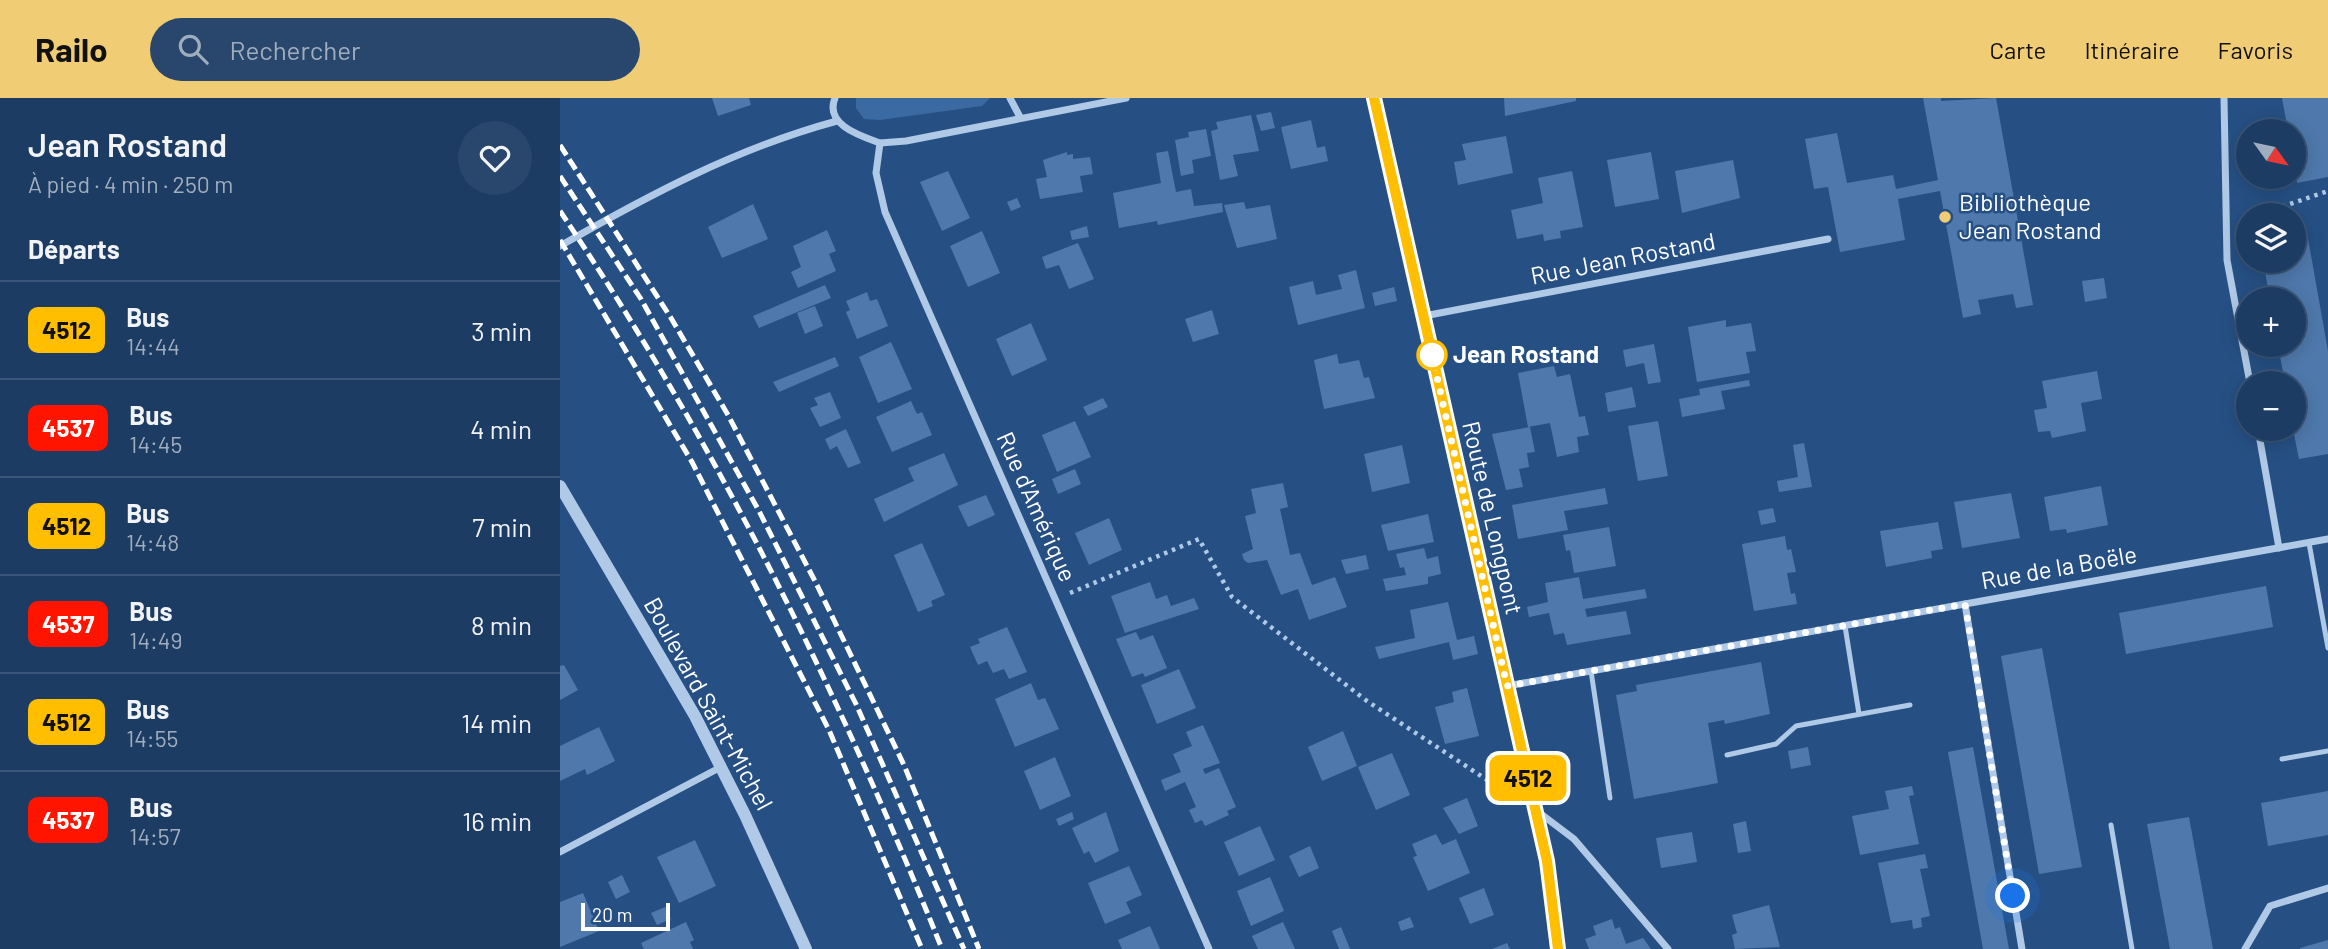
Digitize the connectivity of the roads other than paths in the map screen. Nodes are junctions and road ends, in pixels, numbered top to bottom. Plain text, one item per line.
1 (835, 98) edge
2 (1010, 98) edge
3 (1126, 98) edge
4 (1374, 98) edge
5 (2224, 98) edge
6 (1020, 117) junction
7 (837, 121) junction
8 (880, 143) junction
9 (1828, 239) dead end
10 (560, 246) edge
11 (1424, 316) junction
12 (2247, 371) edge
13 (2260, 441) edge
14 (560, 486) edge
15 (2328, 539) edge
16 (2309, 543) junction
17 (2279, 548) junction
18 (1965, 604) junction
19 (1845, 626) junction
20 (2328, 648) edge
21 (1591, 671) junction
22 (1507, 686) junction
23 (1910, 705) dead end
24 (1859, 714) junction
25 (2328, 751) edge
26 (1727, 755) dead end
27 (2282, 760) dead end
28 (721, 767) junction
29 (1610, 799) dead end
30 (1534, 809) junction
31 (2111, 825) dead end
32 (560, 852) edge
33 (2328, 888) edge
34 (806, 949) edge
35 (1209, 949) edge
36 (1558, 949) edge
37 (1668, 949) edge
38 (2022, 949) edge
39 (2133, 949) edge
40 (2245, 949) edge

1 - 7 street
2 - 6 street
3 - 6 street
4 - 11 main road, Route de Longpont
5 - 12 street
6 - 8 street
7 - 8 street
7 - 10 street
8 - 35 street, Rue d'Amérique
9 - 11 street, Rue Jean Rostand
11 - 22 main road, Route de Longpont
13 - 17 street
14 - 28 street, Boulevard Saint-Michel
15 - 16 street, Rue de la Boële
16 - 17 street, Rue de la Boële
16 - 20 lane
17 - 18 street, Rue de la Boële
18 - 19 street, Rue de la Boële
18 - 38 street
19 - 21 street, Rue de la Boële
19 - 24 lane
21 - 22 street, Rue de la Boële
21 - 29 lane
22 - 30 main road, Route de Longpont
23 - 24 lane
24 - 26 lane
25 - 27 lane
28 - 32 street
28 - 34 street, Boulevard Saint-Michel
30 - 36 main road, Route de Longpont
30 - 37 street
31 - 39 lane
33 - 40 street

